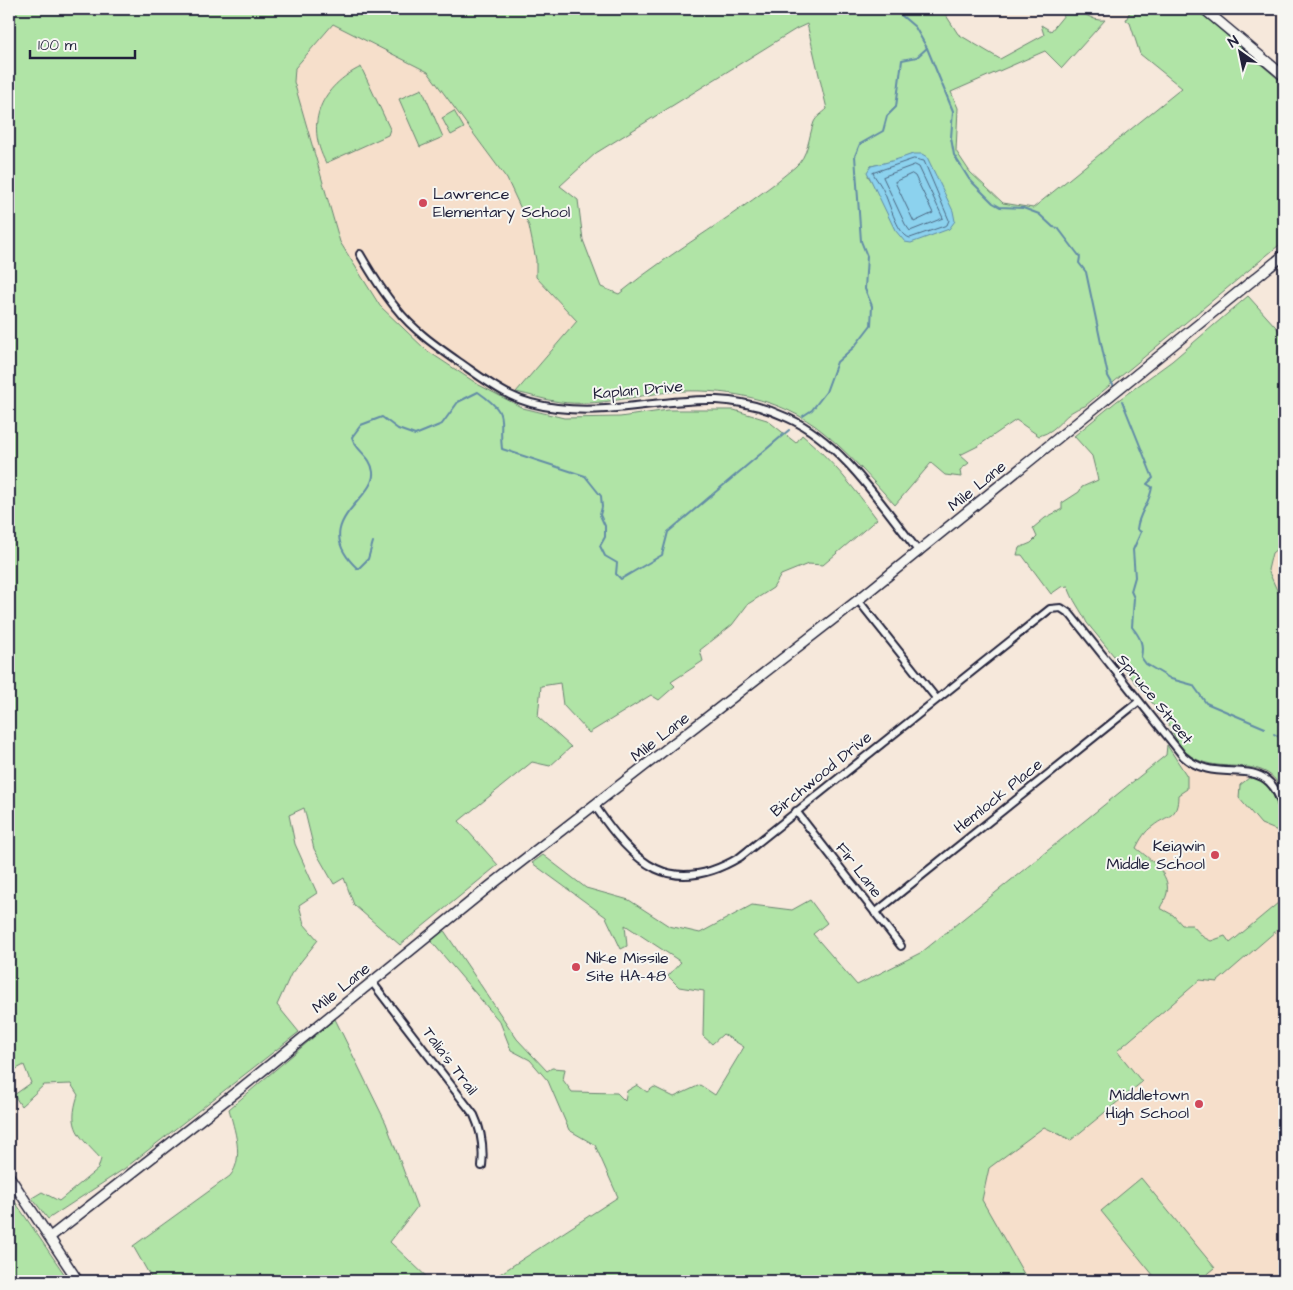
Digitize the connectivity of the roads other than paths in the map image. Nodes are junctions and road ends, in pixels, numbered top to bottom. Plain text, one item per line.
1 (1204, 9) edge
2 (1284, 76) edge
3 (360, 254) dead end
4 (1284, 255) edge
5 (919, 552) junction
6 (858, 600) junction
7 (1061, 608) joint
8 (936, 698) junction
9 (1138, 702) junction
10 (595, 806) junction
11 (796, 811) junction
12 (1284, 813) edge
13 (875, 913) junction
14 (901, 946) dead end
15 (372, 982) junction
16 (482, 1166) dead end
17 (9, 1176) edge
18 (50, 1237) junction
19 (78, 1281) edge

1 - 2 street
3 - 5 street, Kaplan Drive
4 - 5 street, Mile Lane
5 - 6 street, Mile Lane
6 - 8 street
6 - 10 street, Mile Lane
7 - 8 street, Birchwood Drive
7 - 9 street, Spruce Street
8 - 11 street, Birchwood Drive
9 - 12 street, Spruce Street
9 - 13 street, Hemlock Place
10 - 11 street, Birchwood Drive
10 - 15 street, Mile Lane
11 - 13 street, Fir Lane
13 - 14 street, Fir Lane
15 - 16 street, Talia's Trail
15 - 18 street, Mile Lane
17 - 18 street
18 - 19 street

